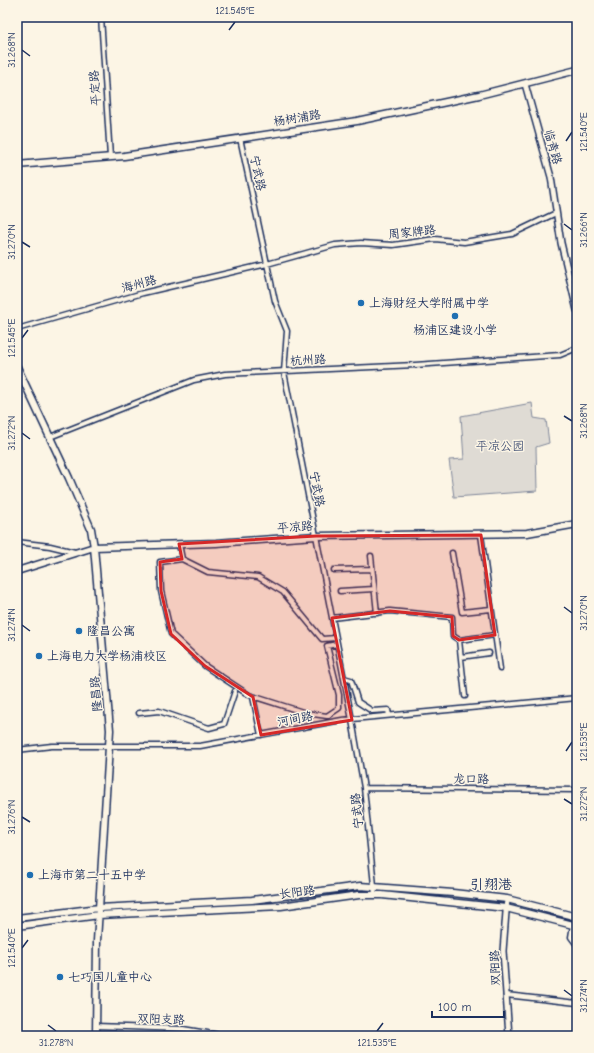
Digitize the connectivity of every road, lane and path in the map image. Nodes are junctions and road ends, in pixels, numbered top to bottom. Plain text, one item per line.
1 (100, 17) edge
2 (577, 70) edge
3 (525, 84) junction
4 (240, 138) junction
5 (110, 157) junction
6 (17, 165) edge
7 (556, 213) junction
8 (266, 264) junction
9 (577, 310) edge
10 (17, 329) edge
11 (577, 348) edge
12 (17, 367) edge
13 (284, 372) junction
14 (50, 437) junction
15 (577, 524) edge
16 (481, 535) junction
17 (316, 536) junction
18 (17, 542) edge
19 (180, 544) junction
20 (94, 547) junction
21 (77, 552) junction
22 (452, 553) dead end
23 (371, 556) dead end
24 (182, 559) junction
25 (334, 570) dead end
26 (372, 570) junction
27 (17, 571) edge
28 (374, 589) junction
29 (340, 591) dead end
30 (492, 609) junction
31 (377, 612) junction
32 (332, 618) junction
33 (495, 635) junction
34 (336, 638) junction
35 (459, 640) junction
36 (337, 644) junction
37 (489, 653) dead end
38 (461, 657) junction
39 (500, 669) dead end
40 (344, 678) junction
41 (235, 691) dead end
42 (464, 696) dead end
43 (254, 697) junction
44 (577, 698) edge
45 (139, 713) dead end
46 (389, 715) junction
47 (352, 720) junction
48 (261, 735) junction
49 (109, 746) junction
50 (17, 750) edge
51 (364, 788) junction
52 (577, 790) edge
53 (374, 886) junction
54 (375, 895) junction
55 (507, 899) junction
56 (100, 908) junction
57 (506, 908) junction
58 (99, 915) junction
59 (577, 917) edge
60 (17, 918) edge
61 (17, 926) edge
62 (575, 926) edge
63 (577, 945) edge
64 (506, 995) junction
65 (577, 1003) edge
66 (96, 1026) junction
67 (96, 1036) edge
68 (225, 1036) edge
69 (509, 1036) edge

1 - 5 street, 平定路
2 - 3 main road, 杨树浦路
3 - 4 main road, 杨树浦路
3 - 7 street, 临青路
4 - 5 main road, 杨树浦路
4 - 8 street, 宁武路
5 - 6 main road, 杨树浦路
7 - 8 street, 周家牌路
7 - 9 street, 临青路
8 - 10 street, 海州路
8 - 13 street, 宁武路
11 - 13 street, 杭州路
12 - 14 main road, 隆昌路
13 - 14 street, 杭州路
13 - 17 street, 宁武路
14 - 20 main road, 隆昌路
15 - 16 main road, 平凉路
16 - 17 main road, 平凉路
16 - 30 street
17 - 19 main road, 平凉路
17 - 32 street, 宁武路
18 - 21 street
19 - 20 main road, 平凉路
19 - 24 street
20 - 21 main road, 平凉路
20 - 49 main road, 隆昌路
21 - 27 main road, 平凉路
22 - 30 street
23 - 26 street
24 - 34 street
24 - 43 street
25 - 26 street
26 - 28 street
28 - 29 street
28 - 31 street
30 - 33 street
31 - 32 street
31 - 35 street
32 - 34 street, 宁武路
33 - 35 street
33 - 39 street
34 - 36 street, 宁武路
35 - 38 street
36 - 40 street, 宁武路
36 - 43 street
37 - 38 street
38 - 42 street
40 - 46 street
40 - 47 street, 宁武路
41 - 45 street
43 - 48 street
44 - 46 street, 河间路
46 - 47 street, 河间路
47 - 48 street, 河间路
47 - 51 street, 宁武路
48 - 49 street, 河间路
49 - 50 street, 河间路
49 - 56 main road, 隆昌路
51 - 52 street, 龙口路
51 - 53 street, 宁武路
53 - 54 street, 宁武路
53 - 55 main road, 长阳路
53 - 56 main road, 长阳路
54 - 57 main road, 长阳路
54 - 58 main road, 长阳路
55 - 57 street, 双阳路
55 - 59 main road, 长阳路
56 - 58 main road, 隆昌路
56 - 60 main road, 长阳路
57 - 62 main road, 长阳路
57 - 64 street, 双阳路
58 - 61 main road, 长阳路
58 - 66 main road, 隆昌路
62 - 63 street
64 - 65 street
64 - 69 street, 双阳路
66 - 67 main road, 隆昌路
66 - 68 street, 双阳支路

